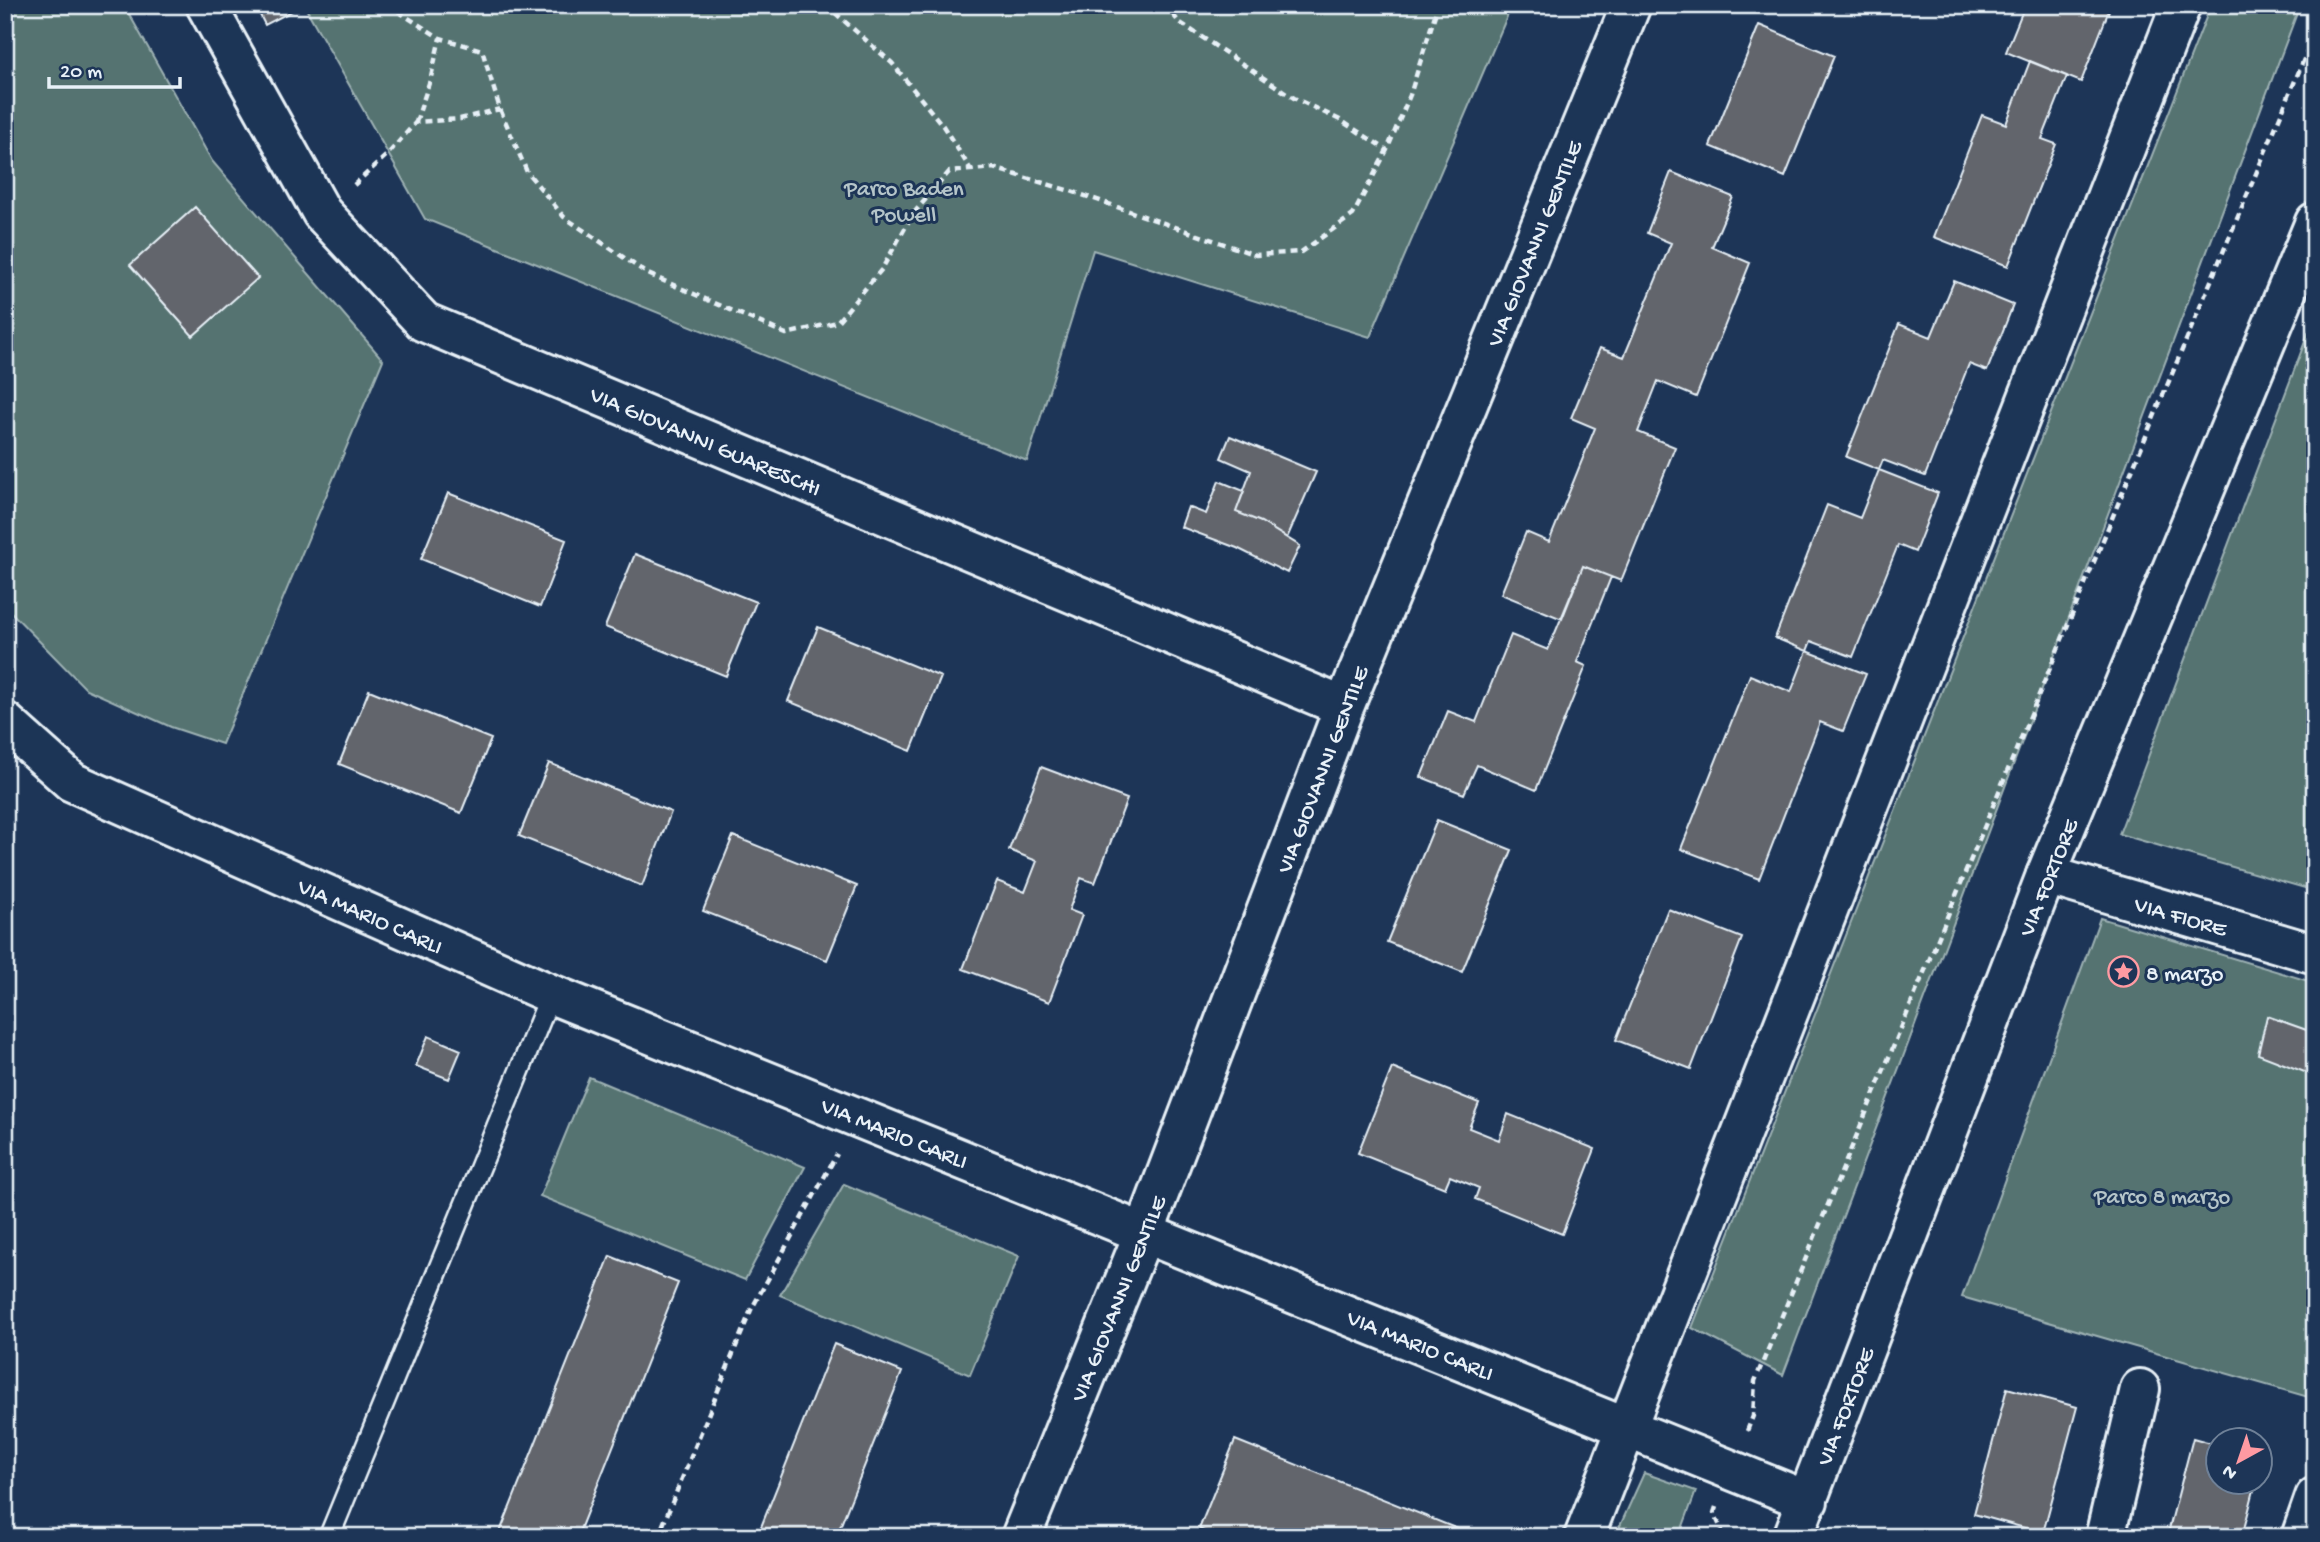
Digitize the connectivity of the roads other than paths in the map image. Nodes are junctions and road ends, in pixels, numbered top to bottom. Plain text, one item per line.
1 (206, 5) edge
2 (1631, 5) edge
3 (2181, 5) edge
4 (2315, 222) edge
5 (1344, 707) junction
6 (5, 722) edge
7 (2046, 875) junction
8 (2315, 954) edge
9 (551, 994) junction
10 (1144, 1233) junction
11 (2140, 1389) dead end
12 (1629, 1428) junction
13 (2315, 1497) edge
14 (1808, 1502) junction
15 (329, 1537) edge
16 (1021, 1537) edge
17 (1584, 1537) edge
18 (1793, 1537) edge
19 (2105, 1537) edge
20 (2301, 1537) edge

1 - 5 street, VIA GIOVANNI GUARESCHI
2 - 5 street, VIA GIOVANNI GENTILE
3 - 12 street
4 - 7 street, VIA FORTORE
5 - 10 street, VIA GIOVANNI GENTILE
6 - 9 street, VIA MARIO CARLI
7 - 8 street, VIA FIORE
7 - 14 street, VIA FORTORE
9 - 10 street, VIA MARIO CARLI
9 - 15 lane
10 - 12 street, VIA MARIO CARLI
10 - 16 street, VIA GIOVANNI GENTILE
11 - 19 street
12 - 14 street, VIA MARIO CARLI
12 - 17 street
13 - 20 street
14 - 18 street, VIA FORTORE

